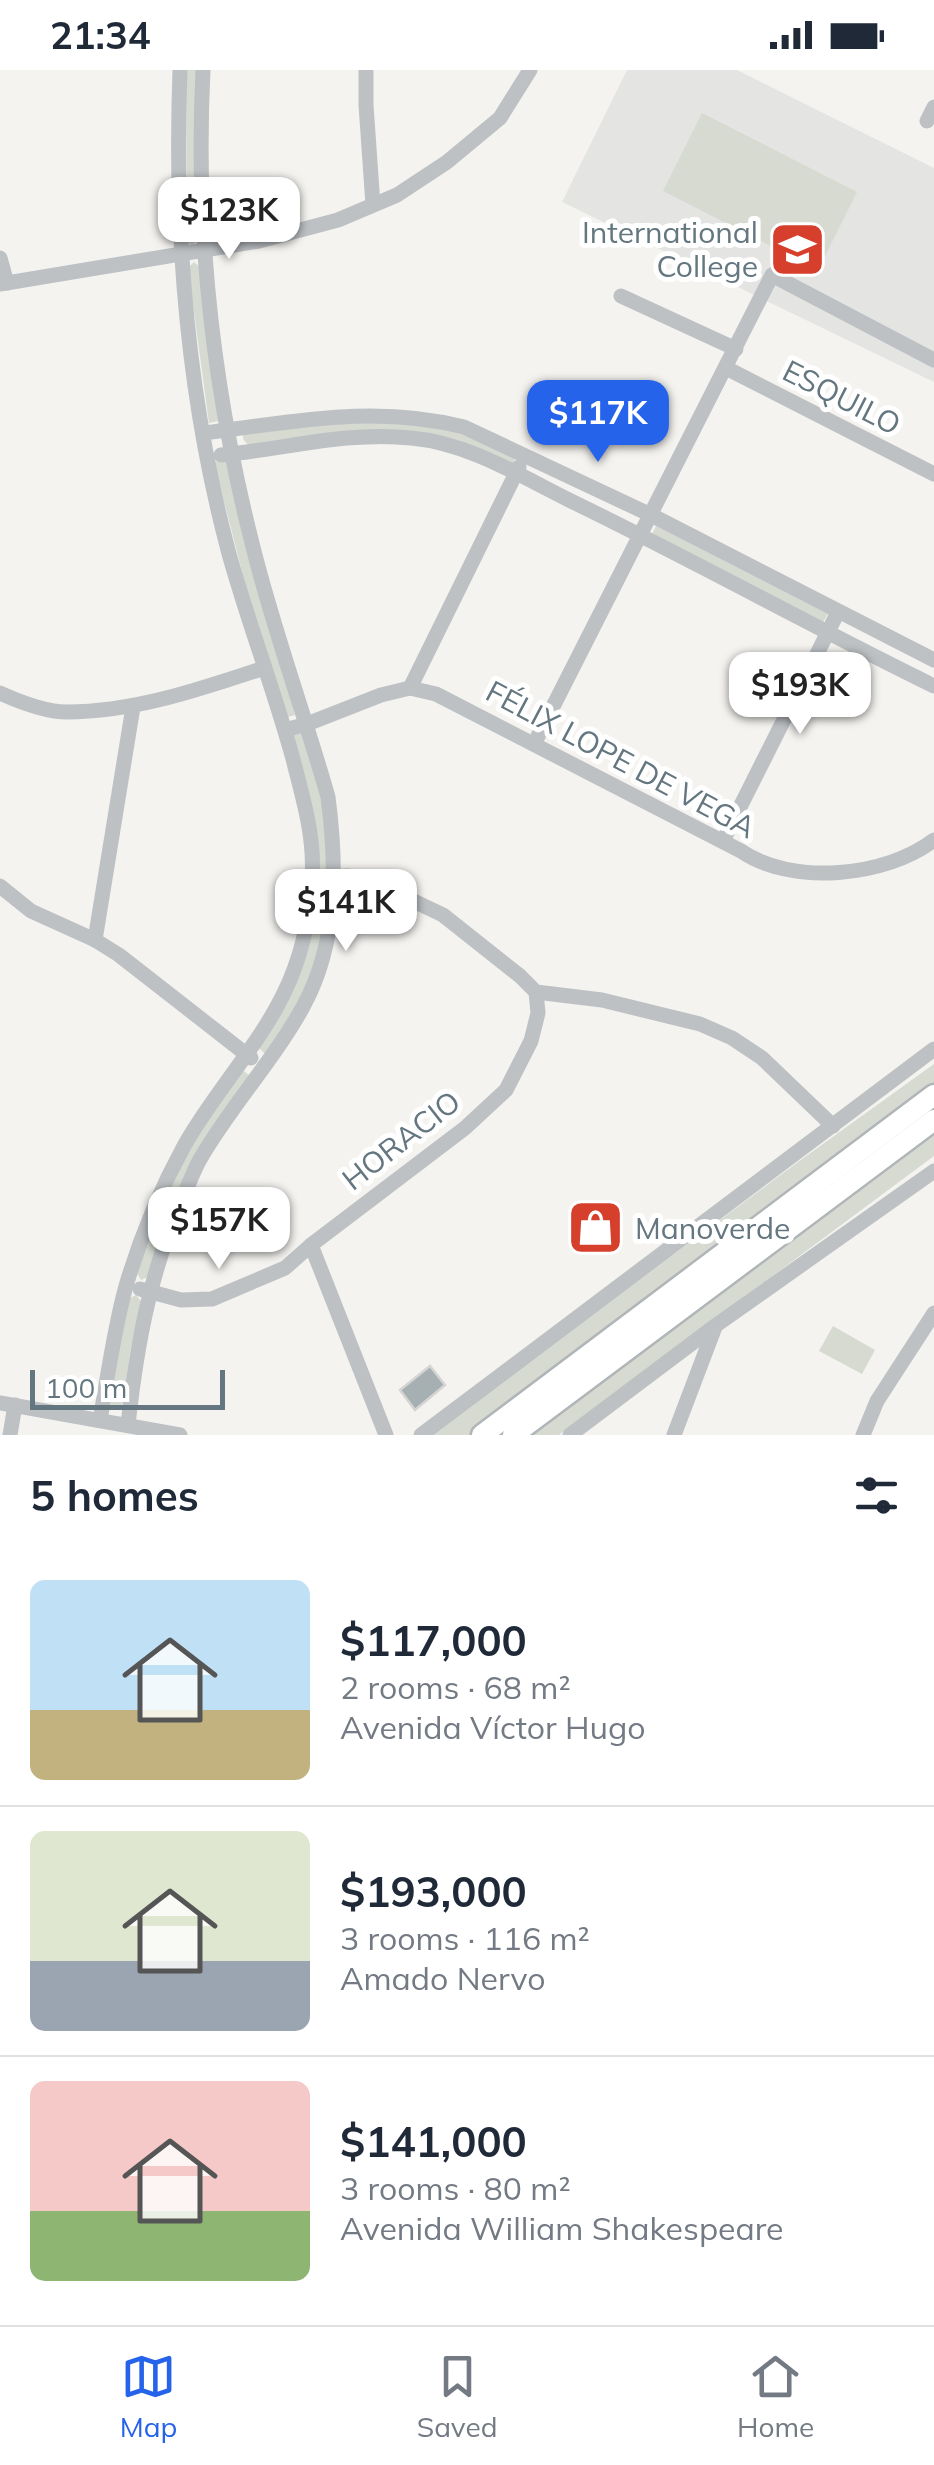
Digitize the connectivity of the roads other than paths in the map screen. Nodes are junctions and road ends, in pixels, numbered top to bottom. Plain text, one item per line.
1 (180, 70) edge
2 (203, 70) edge
3 (366, 70) edge
4 (530, 70) edge
5 (373, 205) junction
6 (206, 250) junction
7 (183, 255) junction
8 (0, 258) edge
9 (3, 284) edge
10 (621, 296) dead end
11 (736, 349) junction
12 (934, 360) edge
13 (726, 368) junction
14 (228, 430) junction
15 (203, 432) junction
16 (232, 454) junction
17 (525, 454) junction
18 (208, 457) junction
19 (515, 474) junction
20 (934, 474) edge
21 (651, 515) junction
22 (641, 535) junction
23 (838, 612) junction
24 (826, 634) junction
25 (934, 660) edge
26 (264, 668) junction
27 (934, 686) edge
28 (410, 688) junction
29 (0, 694) edge
30 (132, 706) junction
31 (307, 724) junction
32 (285, 730) junction
33 (534, 744) junction
34 (934, 840) edge
35 (722, 841) junction
36 (334, 877) junction
37 (0, 886) edge
38 (95, 940) junction
39 (536, 992) junction
40 (934, 1050) edge
41 (246, 1054) junction
42 (263, 1066) junction
43 (934, 1095) edge
44 (934, 1120) edge
45 (833, 1126) junction
46 (934, 1171) edge
47 (311, 1244) junction
48 (126, 1286) junction
49 (149, 1292) junction
50 (934, 1313) edge
51 (715, 1326) junction
52 (669, 1361) junction
53 (696, 1378) junction
54 (7, 1404) edge
55 (100, 1420) junction
56 (128, 1425) junction
57 (10, 1435) edge
58 (180, 1435) edge
59 (386, 1435) edge
60 (421, 1435) edge
61 (482, 1435) edge
62 (513, 1435) edge
63 (570, 1435) edge
64 (674, 1435) edge
65 (863, 1435) edge

1 - 7 street
2 - 6 street
3 - 5 street
4 - 5 street
5 - 6 street
6 - 7 street
6 - 14 street
7 - 9 street
7 - 15 street
8 - 9 street
10 - 11 street
11 - 12 street
11 - 13 street
13 - 20 street, ESQUILO
13 - 21 street
14 - 15 street
14 - 16 street
14 - 17 street
15 - 18 street
16 - 18 street
16 - 19 street
16 - 31 street
17 - 19 street
17 - 21 street
18 - 26 street
19 - 22 street
19 - 28 street
21 - 22 street
21 - 23 street
22 - 24 street
22 - 33 street
23 - 24 street
23 - 25 street
24 - 27 street
24 - 35 street
26 - 30 street
26 - 32 street
28 - 31 street
28 - 33 street, FÉLIX LOPE DE VEGA
29 - 30 street
30 - 38 street
31 - 32 street
31 - 36 street
32 - 41 street
33 - 35 street, FÉLIX LOPE DE VEGA
34 - 35 street, FÉLIX LOPE DE VEGA
36 - 39 street
36 - 42 street
37 - 38 street
38 - 41 street
39 - 45 street
39 - 47 street, HORACIO
40 - 45 street
41 - 42 street
41 - 48 street
42 - 49 street
43 - 61 main road
44 - 62 main road
45 - 60 street
46 - 51 street
47 - 49 street, HORACIO
47 - 59 street
48 - 49 street, HORACIO
48 - 55 street
49 - 56 street
50 - 65 street
51 - 52 street
51 - 53 street
52 - 53 street
52 - 63 street
53 - 64 street
54 - 55 street
54 - 57 street
55 - 56 street
56 - 58 street

